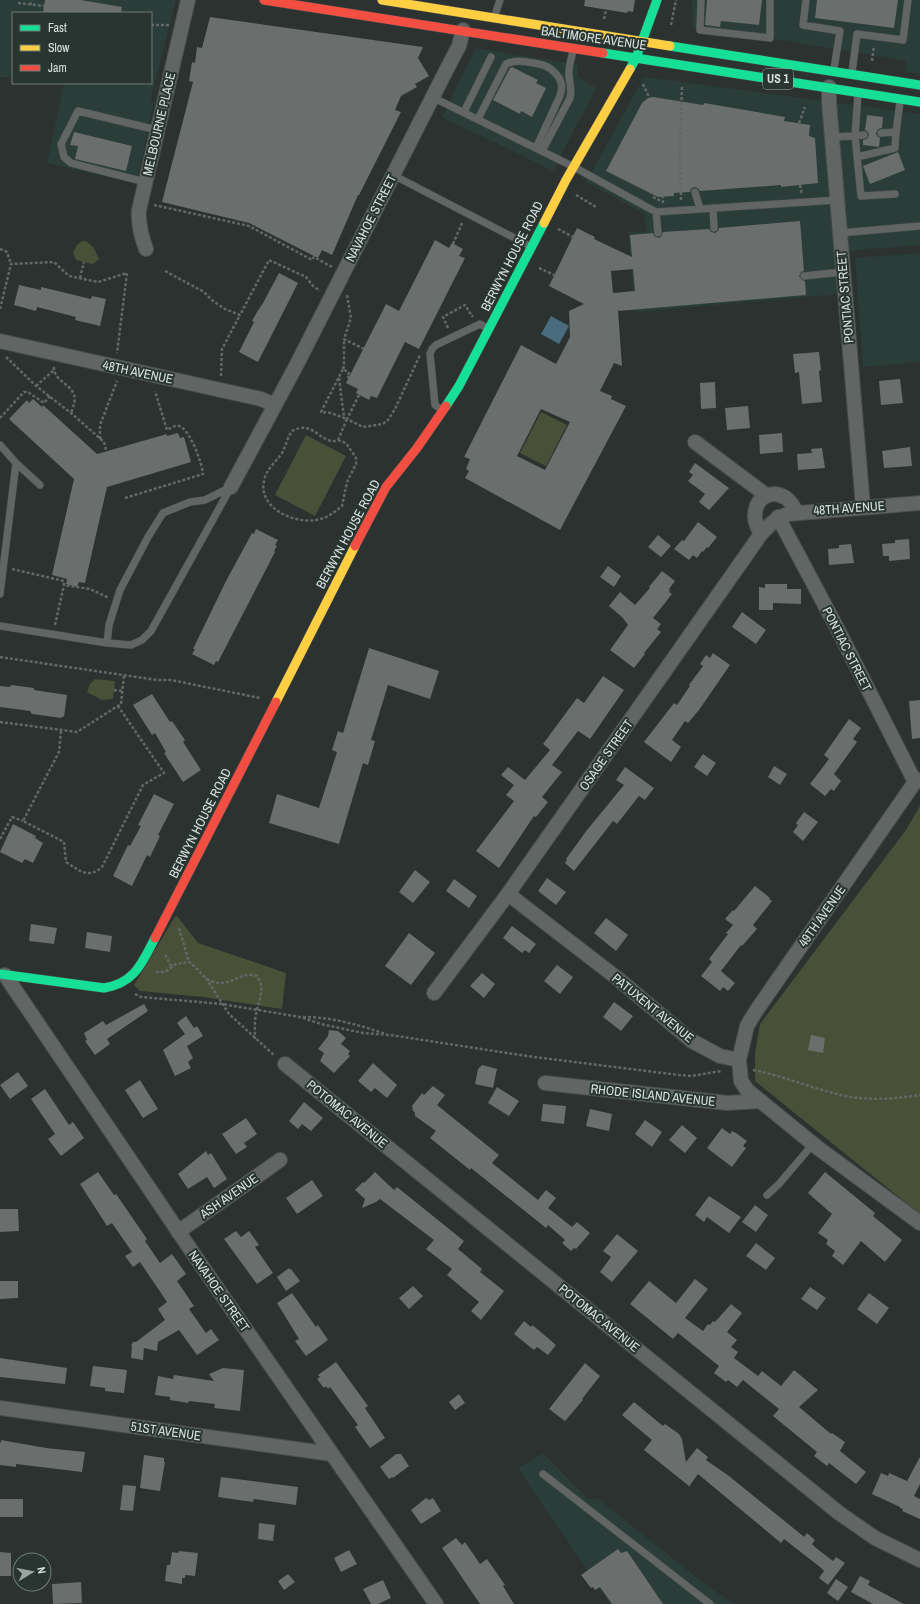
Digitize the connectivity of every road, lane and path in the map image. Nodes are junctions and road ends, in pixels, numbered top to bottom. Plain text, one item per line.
1 (32, 0) edge
2 (188, 0) edge
3 (264, 0) edge
4 (382, 0) edge
5 (500, 0) edge
6 (657, 0) edge
7 (676, 0) edge
8 (701, 0) edge
9 (770, 0) edge
10 (806, 0) edge
11 (908, 0) edge
12 (18, 3) dead end
13 (432, 4) edge
14 (30, 5) junction
15 (44, 6) dead end
16 (606, 10) dead end
17 (494, 18) junction
18 (604, 20) dead end
19 (152, 25) edge
20 (170, 25) dead end
21 (672, 25) dead end
22 (463, 30) junction
23 (642, 42) junction
24 (574, 49) junction
25 (491, 57) dead end
26 (636, 58) junction
27 (834, 71) junction
28 (851, 74) junction
29 (643, 84) dead end
30 (920, 85) edge
31 (682, 87) dead end
32 (829, 87) junction
33 (858, 92) junction
34 (432, 97) junction
35 (649, 97) dead end
36 (901, 99) junction
37 (920, 102) edge
38 (805, 107) dead end
39 (464, 112) junction
40 (478, 119) junction
41 (799, 123) dead end
42 (157, 130) junction
43 (896, 132) junction
44 (881, 133) dead end
45 (864, 135) dead end
46 (855, 136) junction
47 (832, 137) junction
48 (539, 150) junction
49 (857, 157) junction
50 (574, 167) junction
51 (393, 175) junction
52 (145, 182) junction
53 (695, 192) dead end
54 (574, 194) dead end
55 (895, 194) dead end
56 (837, 200) junction
57 (153, 205) dead end
58 (596, 207) dead end
59 (713, 208) junction
60 (700, 209) junction
61 (681, 210) junction
62 (656, 212) junction
63 (467, 213) junction
64 (920, 226) edge
65 (714, 228) dead end
66 (557, 229) dead end
67 (658, 233) dead end
68 (840, 234) junction
69 (573, 237) dead end
70 (454, 244) dead end
71 (532, 246) junction
72 (0, 249) edge
73 (146, 249) dead end
74 (84, 262) dead end
75 (11, 264) junction
76 (333, 267) dead end
77 (538, 268) dead end
78 (165, 271) dead end
79 (843, 272) junction
80 (554, 275) dead end
81 (804, 276) dead end
82 (80, 278) junction
83 (321, 292) dead end
84 (347, 295) dead end
85 (0, 309) edge
86 (477, 313) dead end
87 (240, 315) junction
88 (489, 329) junction
89 (443, 330) dead end
90 (344, 339) junction
91 (2, 348) edge
92 (364, 349) dead end
93 (421, 350) dead end
94 (117, 353) dead end
95 (54, 366) dead end
96 (343, 369) junction
97 (54, 370) junction
98 (339, 377) junction
99 (221, 378) dead end
100 (350, 378) dead end
101 (117, 381) dead end
102 (36, 386) junction
103 (155, 391) dead end
104 (360, 395) dead end
105 (50, 396) junction
106 (275, 405) junction
107 (443, 411) junction
108 (71, 413) junction
109 (0, 418) edge
110 (345, 418) junction
111 (100, 440) junction
112 (338, 440) junction
113 (695, 442) dead end
114 (0, 445) edge
115 (106, 450) dead end
116 (16, 463) junction
117 (40, 485) dead end
118 (232, 487) junction
119 (766, 495) junction
120 (125, 498) dead end
121 (920, 503) edge
122 (863, 507) junction
123 (798, 513) junction
124 (778, 517) junction
125 (761, 534) junction
126 (3, 567) junction
127 (64, 585) junction
128 (0, 594) edge
129 (117, 601) junction
130 (0, 626) edge
131 (53, 634) junction
132 (107, 643) junction
133 (0, 657) edge
134 (124, 675) junction
135 (114, 690) dead end
136 (122, 692) junction
137 (263, 698) dead end
138 (118, 706) junction
139 (0, 722) edge
140 (61, 731) junction
141 (918, 781) edge
142 (23, 821) junction
143 (0, 839) edge
144 (508, 894) junction
145 (179, 925) dead end
146 (164, 952) dead end
147 (189, 962) junction
148 (172, 966) junction
149 (154, 972) dead end
150 (2, 975) edge
151 (206, 978) junction
152 (434, 993) dead end
153 (141, 997) dead end
154 (222, 1004) junction
155 (257, 1010) junction
156 (300, 1017) junction
157 (390, 1035) junction
158 (255, 1039) junction
159 (285, 1064) joint
160 (739, 1065) junction
161 (545, 1083) dead end
162 (920, 1095) edge
163 (761, 1101) junction
164 (813, 1144) junction
165 (280, 1160) dead end
166 (767, 1195) dead end
167 (920, 1223) edge
168 (178, 1232) junction
169 (0, 1408) edge
170 (332, 1454) junction
171 (543, 1474) dead end
172 (920, 1560) edge
173 (436, 1604) edge
174 (710, 1604) edge

1 - 14 path
2 - 42 street, MELBOURNE PLACE
3 - 22 street, BALTIMORE AVENUE / US 1
4 - 13 street, BALTIMORE AVENUE / US 1
5 - 17 lane
6 - 23 street, BERWYN HOUSE ROAD
7 - 21 path
8 - 9 lane
10 - 27 lane
11 - 28 lane
12 - 14 path
13 - 17 street, BALTIMORE AVENUE / US 1
14 - 15 path
16 - 18 path
17 - 23 street, BALTIMORE AVENUE / US 1
19 - 20 path
22 - 24 street, BALTIMORE AVENUE / US 1
22 - 34 street, NAVAHOE STREET
23 - 26 street, BERWYN HOUSE ROAD
23 - 27 street, BALTIMORE AVENUE / US 1
24 - 26 street, BALTIMORE AVENUE / US 1
24 - 48 lane
25 - 39 lane
26 - 32 street, BALTIMORE AVENUE / US 1
26 - 50 street, BERWYN HOUSE ROAD
27 - 28 street, BALTIMORE AVENUE / US 1
28 - 30 street, BALTIMORE AVENUE / US 1
29 - 35 path
31 - 61 path
32 - 33 street, BALTIMORE AVENUE / US 1
32 - 47 street, PONTIAC STREET
33 - 36 street, BALTIMORE AVENUE / US 1
33 - 46 lane
34 - 39 lane
34 - 51 street, NAVAHOE STREET
36 - 37 street, BALTIMORE AVENUE / US 1
36 - 43 lane
38 - 41 path
39 - 40 lane
40 - 48 lane
40 - 48 lane
42 - 52 street, MELBOURNE PLACE
42 - 52 lane
43 - 44 lane
43 - 49 lane
45 - 46 lane
46 - 47 lane
46 - 49 lane
47 - 56 street, PONTIAC STREET
48 - 50 lane
49 - 55 lane
50 - 62 lane
50 - 71 street, BERWYN HOUSE ROAD
51 - 63 lane
51 - 106 street, NAVAHOE STREET
52 - 73 street, MELBOURNE PLACE
53 - 60 lane
54 - 58 path
56 - 59 lane
56 - 68 street, PONTIAC STREET
57 - 76 path
59 - 60 lane
59 - 65 lane
60 - 61 lane
61 - 62 lane
62 - 67 lane
63 - 70 path
63 - 71 lane
64 - 68 lane
66 - 69 path
68 - 79 street, PONTIAC STREET
71 - 88 street, BERWYN HOUSE ROAD
72 - 75 path
74 - 82 path
75 - 82 path
75 - 85 path
77 - 80 path
78 - 87 path
79 - 81 lane
79 - 122 street, PONTIAC STREET
82 - 94 path
83 - 87 path
84 - 90 path
86 - 89 path
87 - 99 path
88 - 107 street, BERWYN HOUSE ROAD
88 - 107 lane
90 - 92 path
90 - 96 path
91 - 102 path
91 - 106 street, 48TH AVENUE
93 - 110 path
95 - 97 path
96 - 98 path
96 - 100 path
97 - 102 path
97 - 108 path
98 - 110 path
98 - 110 path
101 - 111 path
102 - 105 path
103 - 120 path
104 - 110 path
105 - 108 path
105 - 109 path
106 - 118 street, NAVAHOE STREET
107 - 150 street, BERWYN HOUSE ROAD
108 - 111 path
110 - 112 path
111 - 115 path
112 - 112 path
113 - 119 street
114 - 116 lane
116 - 117 lane
116 - 126 lane
118 - 129 lane
118 - 132 lane
119 - 123 street
119 - 125 street
121 - 122 street, 48TH AVENUE
122 - 123 street, 48TH AVENUE
123 - 124 street, 48TH AVENUE
124 - 125 street, OSAGE STREET
124 - 141 street, PONTIAC STREET
125 - 144 street, OSAGE STREET
126 - 127 path
126 - 128 lane
127 - 129 path
127 - 131 path
129 - 132 lane
130 - 131 lane
131 - 132 lane
133 - 134 path
134 - 136 path
134 - 137 path
135 - 136 path
136 - 138 path
138 - 140 path
138 - 142 path
139 - 140 path
140 - 142 path
141 - 160 street, 49TH AVENUE
142 - 143 path
144 - 152 street, OSAGE STREET
144 - 160 street, PATUXENT AVENUE
145 - 147 path
146 - 148 path
147 - 148 path
147 - 151 path
148 - 149 path
150 - 168 street, NAVAHOE STREET
151 - 154 path
151 - 155 path
153 - 154 path
154 - 155 path
154 - 158 path
155 - 156 path
155 - 158 path
156 - 157 path
156 - 157 path
157 - 160 path
158 - 159 path
159 - 172 street, POTOMAC AVENUE
160 - 162 path
160 - 163 street
161 - 163 street, RHODE ISLAND AVENUE
163 - 164 street
164 - 166 lane
164 - 167 street
165 - 168 street, ASH AVENUE
168 - 170 street, NAVAHOE STREET
169 - 170 street, 51ST AVENUE
170 - 173 street, NAVAHOE STREET
171 - 174 lane

